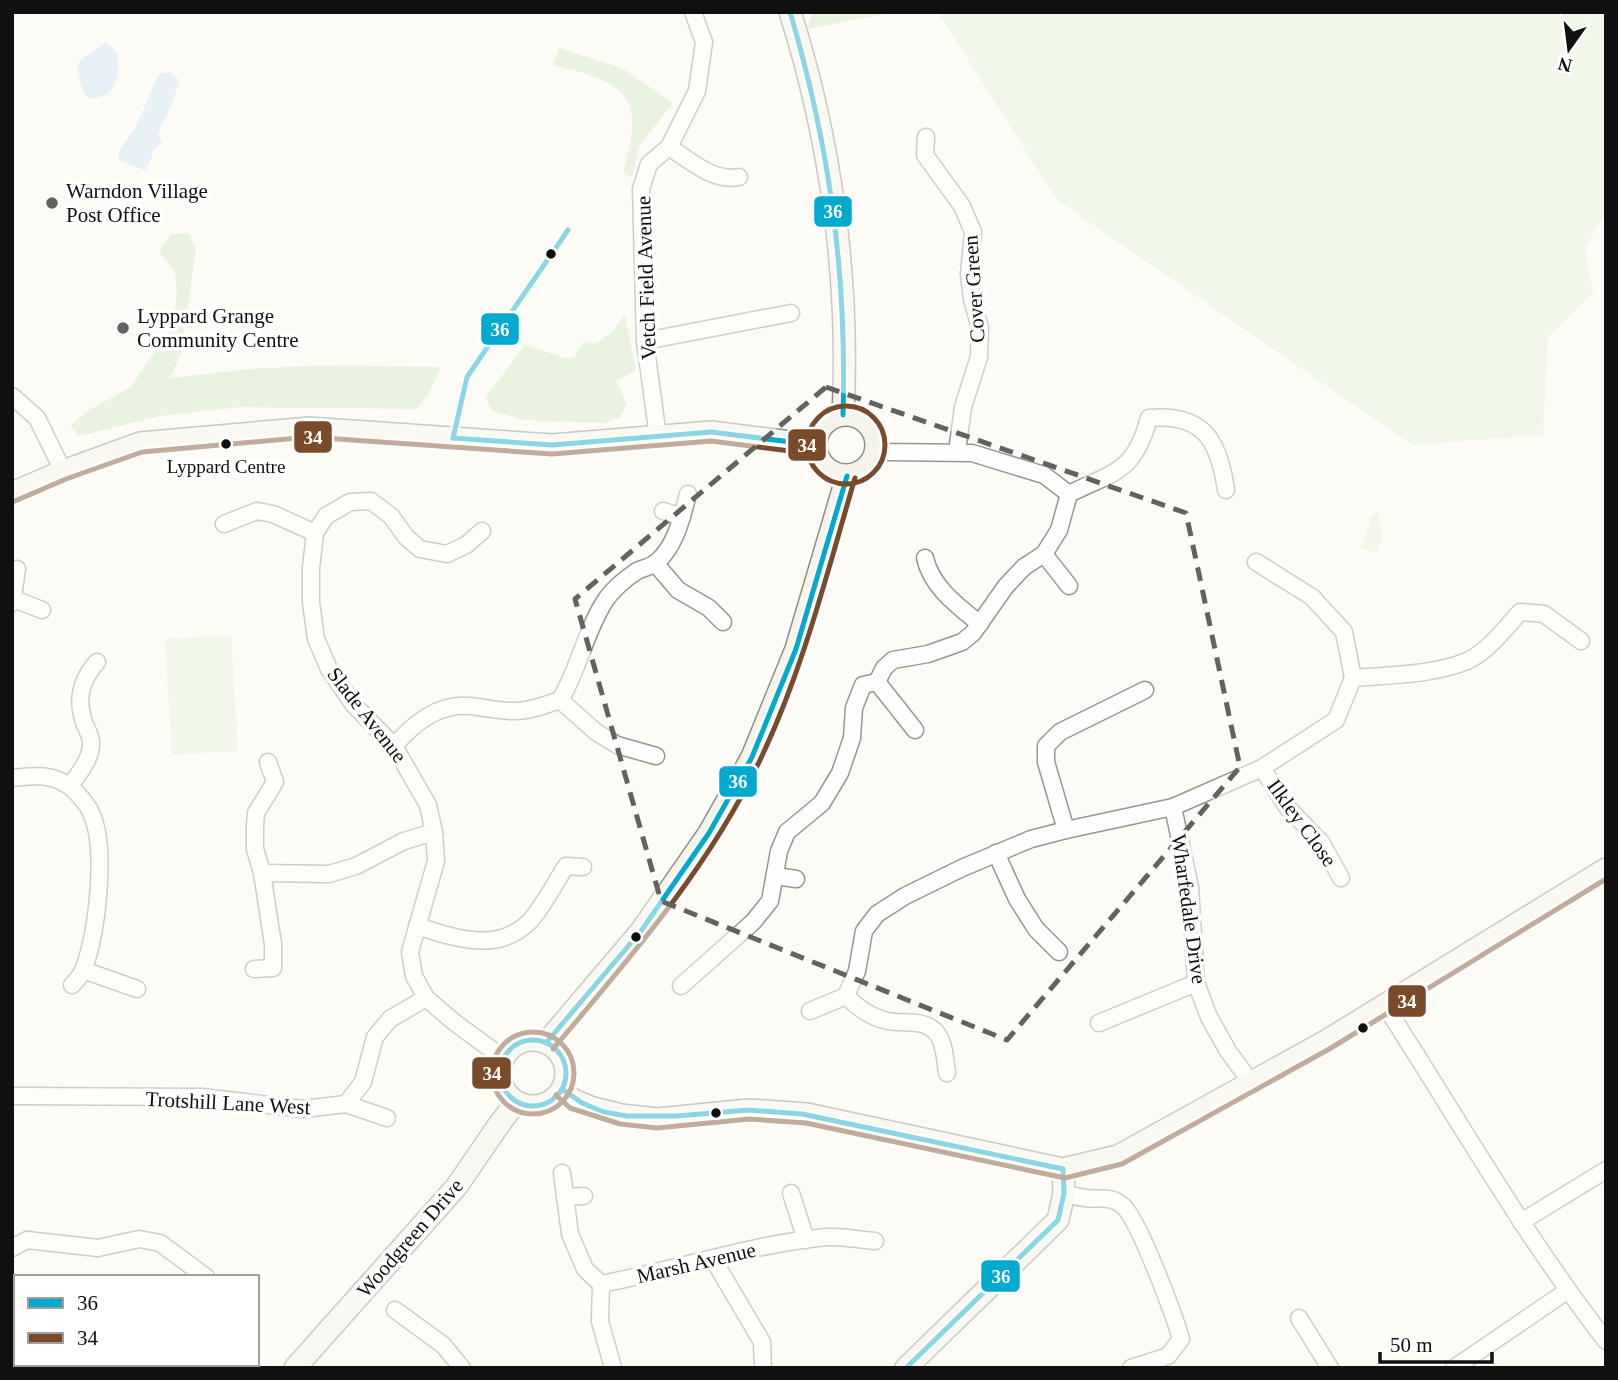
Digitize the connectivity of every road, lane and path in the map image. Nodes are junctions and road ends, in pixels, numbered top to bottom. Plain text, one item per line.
1 (693, 12) edge
2 (790, 12) edge
3 (926, 136) dead end
4 (669, 147) junction
5 (739, 177) dead end
6 (792, 313) dead end
7 (645, 341) junction
8 (12, 396) edge
9 (843, 415) junction
10 (659, 437) junction
11 (815, 445) junction
12 (876, 447) junction
13 (957, 452) junction
14 (63, 471) junction
15 (847, 476) junction
16 (1226, 490) dead end
17 (12, 493) edge
18 (688, 494) dead end
19 (1069, 494) junction
20 (663, 511) dead end
21 (682, 517) junction
22 (224, 524) dead end
23 (482, 531) dead end
24 (315, 533) junction
25 (1044, 554) junction
26 (925, 558) dead end
27 (1256, 562) dead end
28 (655, 564) junction
29 (17, 569) dead end
30 (1069, 586) dead end
31 (13, 601) edge
32 (42, 610) dead end
33 (723, 622) dead end
34 (980, 624) junction
35 (1581, 641) dead end
36 (97, 662) dead end
37 (1353, 678) junction
38 (877, 682) junction
39 (1145, 690) dead end
40 (560, 700) junction
41 (915, 730) dead end
42 (394, 746) junction
43 (656, 756) dead end
44 (268, 762) dead end
45 (1262, 768) junction
46 (12, 778) edge
47 (292, 778) dead end
48 (275, 782) junction
49 (70, 786) junction
50 (1173, 807) junction
51 (1066, 830) junction
52 (434, 832) junction
53 (996, 853) junction
54 (583, 867) dead end
55 (1606, 869) edge
56 (262, 873) junction
57 (776, 876) junction
58 (1340, 878) dead end
59 (796, 879) dead end
60 (417, 926) junction
61 (1059, 952) dead end
62 (254, 969) dead end
63 (83, 970) junction
64 (1196, 983) junction
65 (72, 985) dead end
66 (681, 986) dead end
67 (137, 989) dead end
68 (846, 996) junction
69 (426, 998) junction
70 (1384, 1004) junction
71 (810, 1011) dead end
72 (1099, 1023) dead end
73 (546, 1042) junction
74 (503, 1058) junction
75 (947, 1073) dead end
76 (1251, 1081) junction
77 (562, 1089) junction
78 (12, 1096) edge
79 (516, 1102) junction
80 (346, 1104) junction
81 (387, 1118) dead end
82 (1063, 1169) junction
83 (1606, 1170) edge
84 (562, 1173) dead end
85 (791, 1192) dead end
86 (1064, 1193) junction
87 (584, 1196) dead end
88 (565, 1197) junction
89 (1521, 1222) junction
90 (806, 1240) junction
91 (875, 1241) dead end
92 (12, 1248) edge
93 (713, 1259) junction
94 (203, 1275) edge
95 (601, 1284) junction
96 (1567, 1291) junction
97 (394, 1310) dead end
98 (1299, 1318) dead end
99 (1606, 1340) edge
100 (295, 1368) edge
101 (462, 1368) edge
102 (614, 1368) edge
103 (763, 1368) edge
104 (906, 1368) edge
105 (1131, 1368) edge
106 (1330, 1368) edge
107 (1454, 1368) edge

1 - 4 street, Vetch Field Avenue
2 - 9 main road
3 - 13 street, Cover Green
4 - 5 street
4 - 7 street, Vetch Field Avenue
6 - 7 street
7 - 10 street, Vetch Field Avenue
8 - 14 street
9 - 11 main road
9 - 12 main road
10 - 11 main road
10 - 14 main road
11 - 15 main road
12 - 13 street
12 - 15 main road
13 - 19 street
14 - 17 main road
15 - 73 main road
16 - 19 street
18 - 21 street
19 - 25 street
20 - 21 street
21 - 28 street
22 - 24 street
23 - 24 street
24 - 42 street, Slade Avenue
25 - 30 street
25 - 34 street
26 - 34 street
27 - 37 street
28 - 33 street
28 - 40 street
29 - 31 street
31 - 32 street
34 - 38 street
35 - 37 street
36 - 49 street
37 - 45 street
38 - 41 street
38 - 57 street
39 - 51 street
40 - 42 street
40 - 43 street
42 - 52 street, Slade Avenue
44 - 48 street
45 - 50 street
45 - 58 street, Ilkley Close
46 - 49 street
47 - 48 street
48 - 56 street
49 - 63 street
50 - 51 street
50 - 64 street, Wharfedale Drive
51 - 53 street
52 - 56 street
52 - 60 street, Slade Avenue
53 - 61 street
53 - 68 street
54 - 60 street
55 - 70 main road
56 - 62 street
57 - 59 street
57 - 66 street
60 - 69 street, Slade Avenue
63 - 65 street
63 - 67 street
64 - 72 street
64 - 76 street, Wharfedale Drive
68 - 71 street
68 - 75 street
69 - 74 street, Slade Avenue
69 - 80 street
70 - 76 main road
70 - 89 street
73 - 74 main road
73 - 77 main road
74 - 79 main road
76 - 82 main road
77 - 79 main road
77 - 82 main road
78 - 80 street, Trotshill Lane West
79 - 100 main road, Woodgreen Drive
80 - 81 street
82 - 86 main road
83 - 89 street
84 - 88 street
85 - 90 street
86 - 104 main road
86 - 105 street
87 - 88 street
88 - 95 street
89 - 96 street
90 - 91 street, Marsh Avenue
90 - 93 street, Marsh Avenue
92 - 94 street
93 - 95 street, Marsh Avenue
93 - 103 street
95 - 102 street
96 - 99 street
96 - 107 street
97 - 101 street
98 - 106 street

